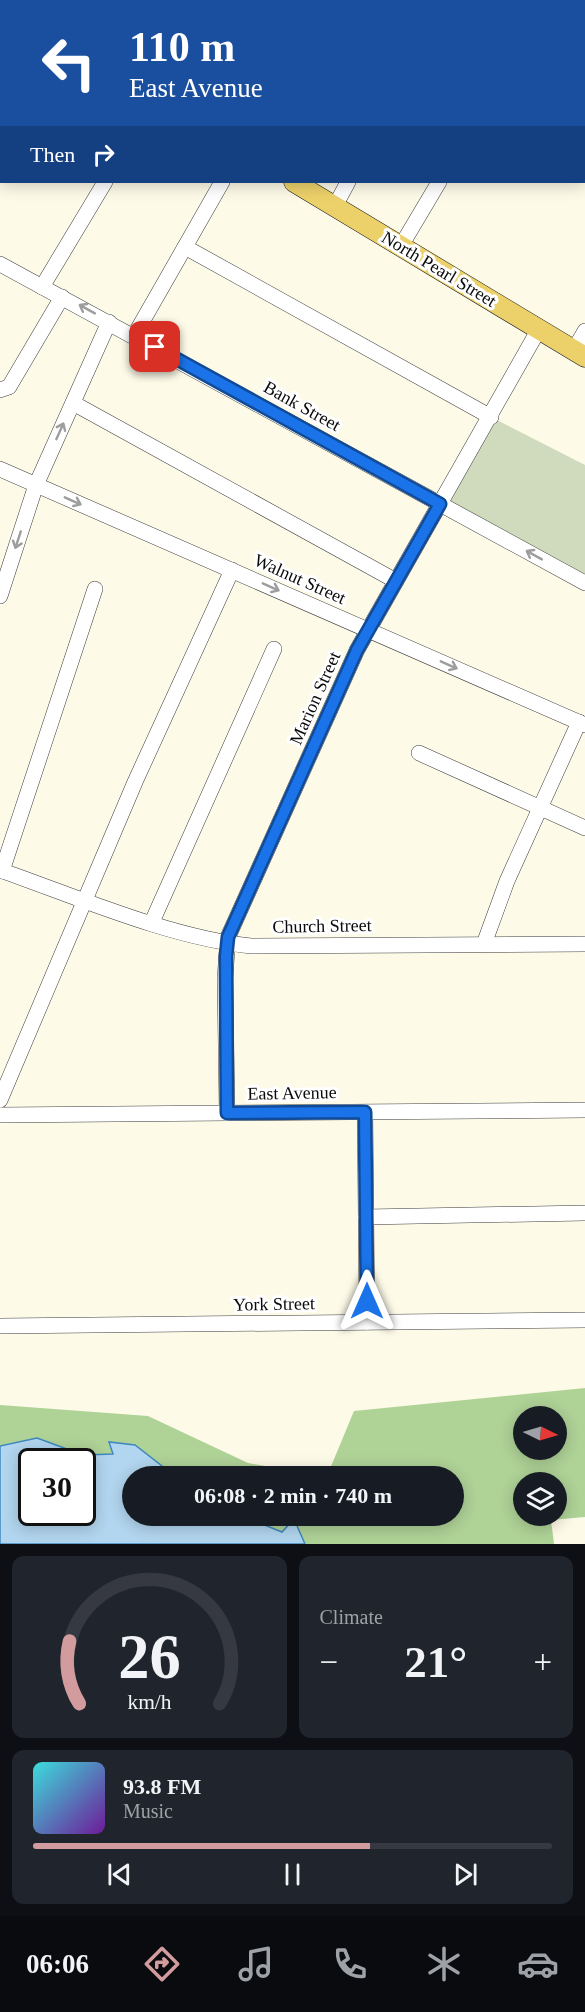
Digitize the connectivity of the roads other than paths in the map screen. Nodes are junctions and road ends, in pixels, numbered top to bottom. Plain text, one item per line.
1 (104, 183) edge
2 (221, 183) edge
3 (296, 183) edge
4 (347, 183) edge
5 (438, 183) edge
6 (335, 206) junction
7 (400, 246) junction
8 (185, 247) junction
9 (0, 264) edge
10 (42, 287) junction
11 (62, 297) junction
12 (110, 322) junction
13 (539, 329) junction
14 (585, 331) edge
15 (134, 336) junction
16 (579, 353) edge
17 (0, 390) edge
18 (73, 403) junction
19 (491, 417) junction
20 (0, 469) edge
21 (36, 485) junction
22 (440, 504) junction
23 (232, 570) junction
24 (396, 581) junction
25 (585, 583) edge
26 (95, 589) dead end
27 (0, 596) edge
28 (368, 630) junction
29 (274, 649) dead end
30 (582, 724) edge
31 (419, 753) dead end
32 (540, 809) junction
33 (585, 828) edge
34 (1, 871) edge
35 (85, 900) junction
36 (152, 922) junction
37 (227, 944) junction
38 (484, 944) junction
39 (585, 944) edge
40 (0, 1100) edge
41 (585, 1110) edge
42 (365, 1112) junction
43 (227, 1113) junction
44 (0, 1115) edge
45 (585, 1213) edge
46 (366, 1217) junction
47 (585, 1320) edge
48 (367, 1322) junction
49 (0, 1326) edge

1 - 10 street
2 - 8 street
3 - 6 main road, North Pearl Street
4 - 6 street
5 - 7 street
6 - 7 main road, North Pearl Street
7 - 13 main road, North Pearl Street
8 - 15 street
8 - 19 street
9 - 10 street, Bank Street
10 - 11 street, Bank Street
12 -> 11 street, Bank Street
11 - 17 street
12 - 15 street, Bank Street
12 - 18 street
13 - 16 main road, North Pearl Street
13 - 19 street, Marion Street
14 - 16 street
15 - 22 street, Bank Street
21 -> 18 street
18 - 24 street
19 - 22 street, Marion Street
20 - 21 street, Walnut Street
21 -> 23 street, Walnut Street
21 -> 27 street
22 - 24 street, Marion Street
25 -> 22 street, Bank Street
23 -> 28 street, Walnut Street
23 - 35 street
24 - 28 street, Marion Street
26 - 34 street
28 -> 30 street, Walnut Street
28 - 37 street, Marion Street
29 - 36 street
30 - 32 street
31 - 32 street
32 - 33 street
32 - 38 street
34 - 35 street, Church Street
35 - 36 street, Church Street
35 - 40 street
36 - 37 street, Church Street
37 - 38 street, Church Street
37 - 43 street, Marion Street
38 - 39 street, Church Street
41 - 42 street, East Avenue
42 - 43 street, East Avenue
42 - 46 street
43 - 44 street, East Avenue
45 - 46 street
46 - 48 street
47 - 48 street, York Street
48 - 49 street, York Street

